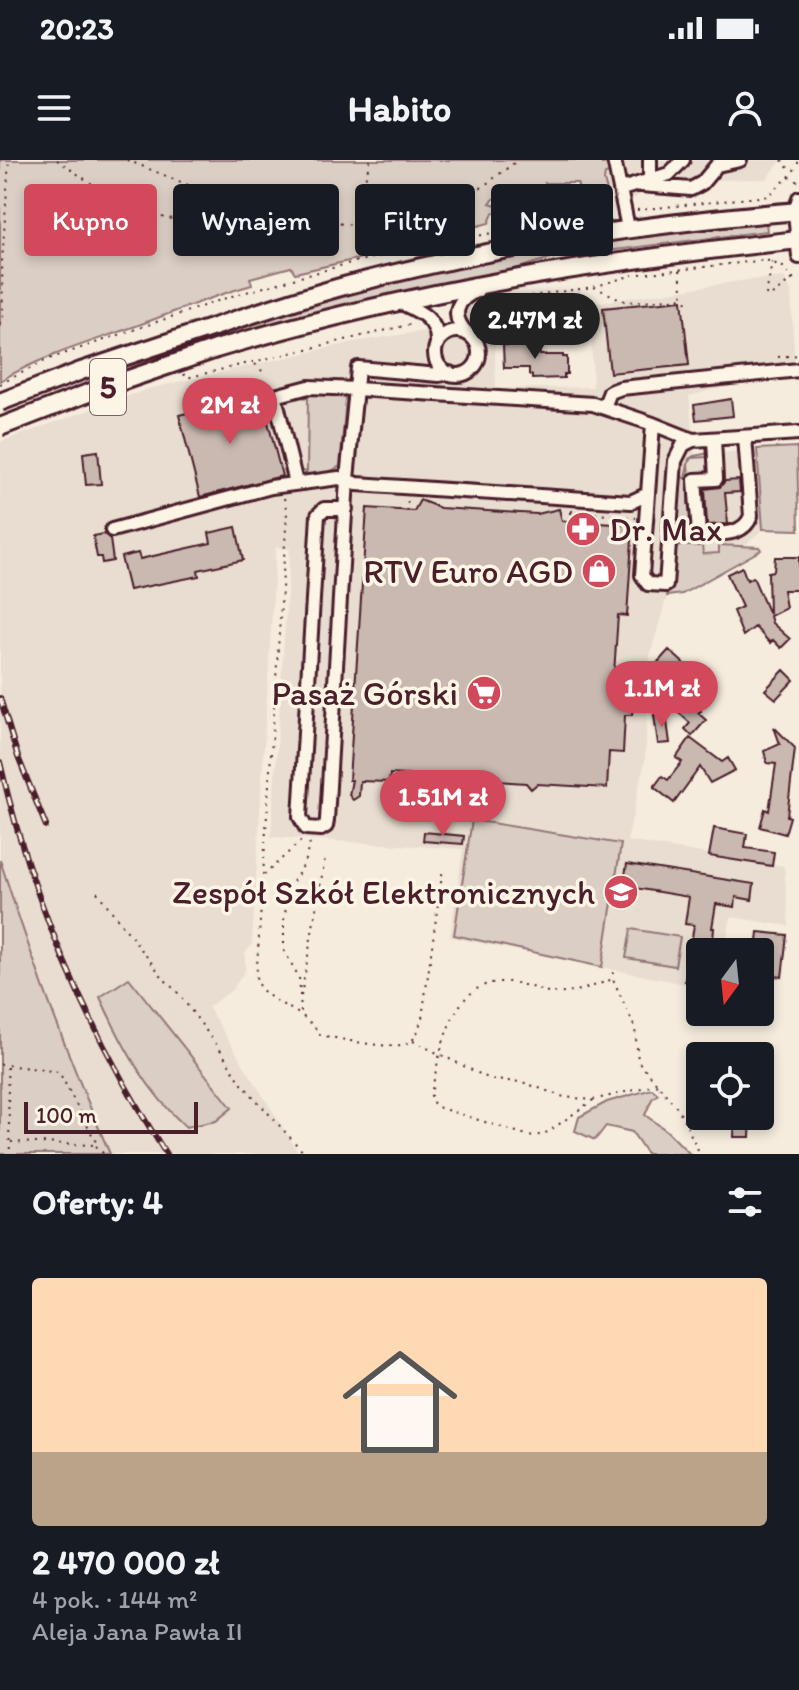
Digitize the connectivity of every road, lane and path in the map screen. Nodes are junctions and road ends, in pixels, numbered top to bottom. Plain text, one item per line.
1 (9, 160) edge
2 (57, 160) edge
3 (127, 160) edge
4 (370, 160) edge
5 (518, 160) edge
6 (614, 160) edge
7 (650, 160) edge
8 (683, 160) edge
9 (740, 160) edge
10 (782, 160) edge
11 (799, 161) edge
12 (792, 174) junction
13 (789, 177) junction
14 (799, 182) edge
15 (646, 183) junction
16 (186, 184) edge
17 (366, 184) edge
18 (622, 189) junction
19 (475, 192) edge
20 (768, 196) junction
21 (769, 202) dead end
22 (798, 207) edge
23 (638, 210) dead end
24 (173, 218) edge
25 (628, 228) junction
26 (798, 240) edge
27 (384, 256) edge
28 (799, 257) edge
29 (773, 260) junction
30 (680, 270) junction
31 (799, 278) edge
32 (793, 279) junction
33 (506, 280) junction
34 (593, 287) junction
35 (766, 295) dead end
36 (772, 295) dead end
37 (683, 298) junction
38 (502, 299) junction
39 (396, 301) junction
40 (475, 304) dead end
41 (691, 305) dead end
42 (422, 321) dead end
43 (0, 325) edge
44 (356, 330) dead end
45 (467, 333) junction
46 (482, 334) dead end
47 (357, 338) junction
48 (436, 346) junction
49 (799, 355) edge
50 (778, 357) dead end
51 (254, 362) junction
52 (179, 364) dead end
53 (390, 370) junction
54 (471, 370) junction
55 (799, 370) edge
56 (443, 372) junction
57 (265, 374) dead end
58 (0, 384) edge
59 (356, 389) junction
60 (439, 394) junction
61 (486, 397) junction
62 (0, 402) edge
63 (604, 407) junction
64 (653, 424) junction
65 (0, 427) edge
66 (799, 433) edge
67 (714, 439) junction
68 (693, 440) junction
69 (746, 441) junction
70 (347, 479) junction
71 (296, 483) junction
72 (282, 485) junction
73 (647, 506) junction
74 (564, 507) dead end
75 (672, 507) junction
76 (346, 509) junction
77 (112, 530) dead end
78 (699, 534) junction
79 (670, 536) junction
80 (325, 858) dead end
81 (443, 868) dead end
82 (263, 876) junction
83 (97, 892) dead end
84 (613, 972) dead end
85 (613, 979) junction
86 (300, 997) junction
87 (301, 1013) junction
88 (412, 1041) junction
89 (441, 1054) junction
90 (0, 1064) edge
91 (7, 1065) junction
92 (658, 1084) junction
93 (593, 1100) junction
94 (10, 1142) junction
95 (95, 1145) junction
96 (10, 1154) edge
97 (104, 1154) edge
98 (305, 1154) edge
99 (700, 1154) edge

1 - 43 path
2 - 24 path
3 - 16 path
4 - 17 path
5 - 19 path
6 - 18 street
7 - 15 street
8 - 15 street
9 - 15 street
10 - 12 path
11 - 12 path
12 - 13 path
13 - 14 path
13 - 20 path
15 - 18 street
18 - 25 street
20 - 21 path
20 - 23 path
22 - 25 main road, 5
22 - 26 street
25 - 62 main road, 5, bridge
26 - 28 street
26 - 33 main road, 5
27 - 58 path
29 - 30 path
29 - 32 path
29 - 35 path
30 - 34 path
30 - 37 path
31 - 32 path
32 - 36 path
33 - 39 main road, 5
33 - 45 street
34 - 37 path
34 - 38 path
37 - 41 path
38 - 40 path
38 - 46 path
39 - 48 street
39 - 65 main road, 5, bridge
42 - 47 path
44 - 47 path
45 - 48 street
45 - 54 street
47 - 51 path
48 - 53 street
48 - 56 street
49 - 50 path
51 - 52 path
51 - 57 path
53 - 56 street
53 - 59 street
54 - 56 street
54 - 61 street
55 - 63 street
56 - 60 street
59 - 60 street
59 - 70 street
59 - 71 street
60 - 61 street
61 - 63 street
63 - 64 street
64 - 68 street
64 - 73 street
66 - 69 street
67 - 68 street
67 - 69 street
67 - 78 street
68 - 75 street
69 - 78 street
70 - 71 street
70 - 73 street
70 - 76 street
71 - 72 street
72 - 77 street
72 - 82 path
73 - 74 path
73 - 75 street
73 - 79 street
75 - 79 street
76 - 76 street
78 - 79 street
80 - 86 path
81 - 88 path
82 - 86 path
82 - 87 path
83 - 98 path
84 - 85 path
85 - 89 path
85 - 92 path
86 - 87 path
87 - 88 path
88 - 89 path
89 - 93 path
89 - 93 path
90 - 91 path
91 - 94 path
91 - 95 path
92 - 93 path
92 - 99 path
94 - 95 path
94 - 96 path
95 - 97 path

